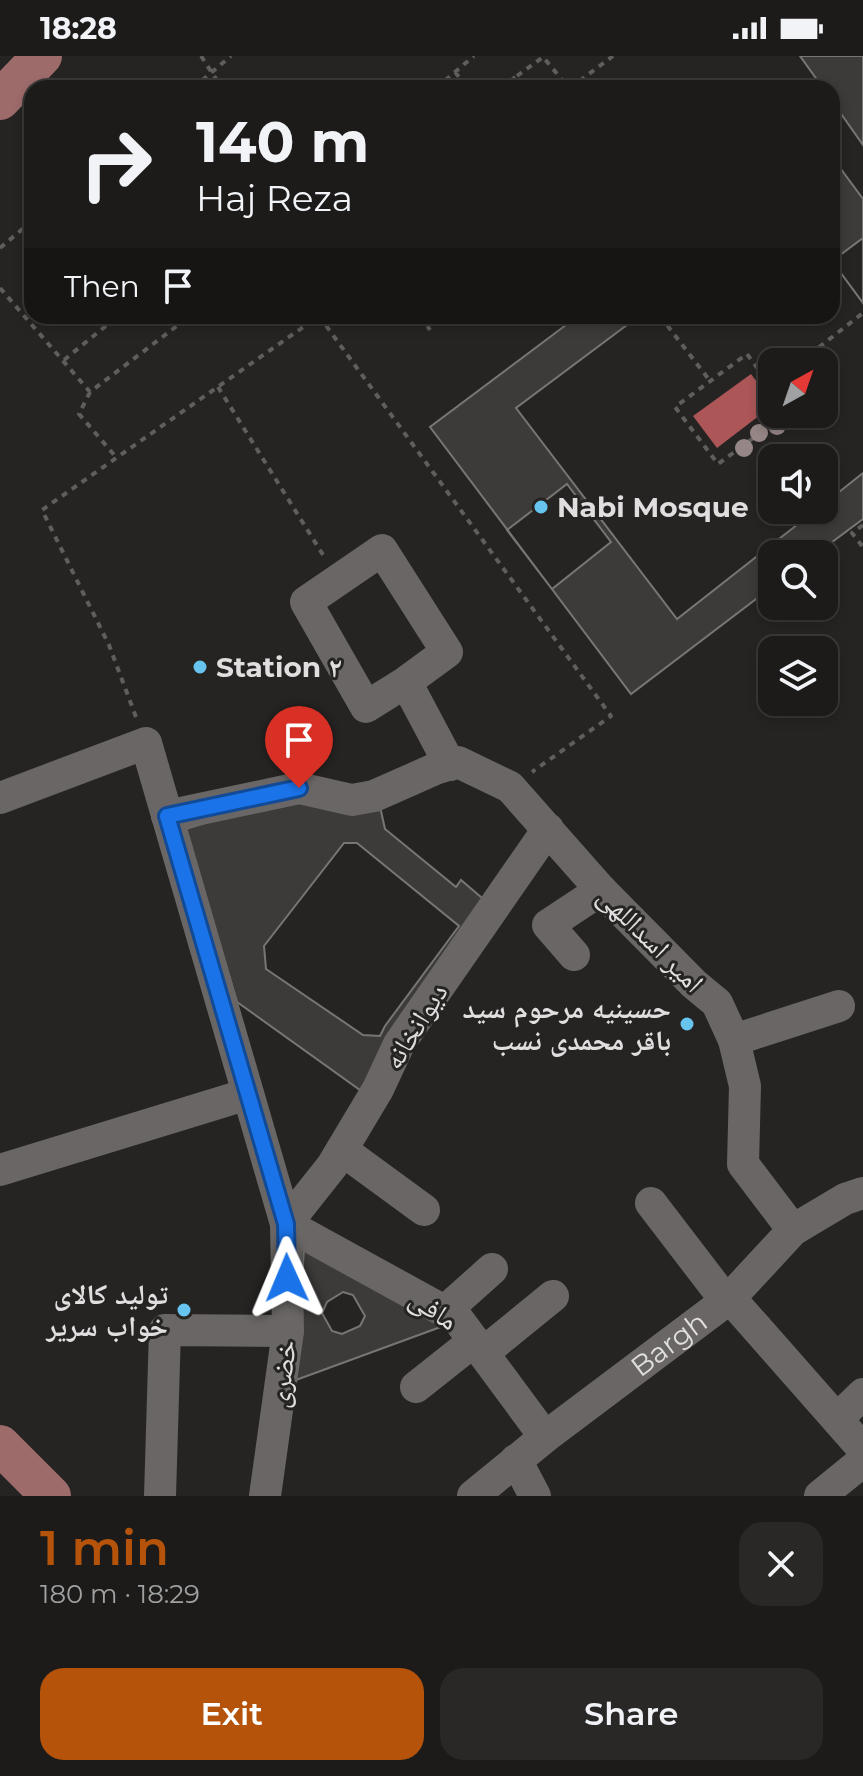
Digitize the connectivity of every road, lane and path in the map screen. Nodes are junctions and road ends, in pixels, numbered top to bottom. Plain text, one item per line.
1 (42, 56) edge
2 (201, 56) edge
3 (231, 56) edge
4 (474, 56) edge
5 (613, 56) edge
6 (542, 57) edge
7 (213, 72) junction
8 (455, 72) junction
9 (517, 76) junction
10 (203, 80) edge
11 (218, 80) edge
12 (446, 80) edge
13 (462, 80) edge
14 (512, 80) edge
15 (520, 80) edge
16 (562, 80) edge
17 (580, 80) edge
18 (0, 100) edge
19 (24, 228) edge
20 (0, 248) edge
21 (0, 288) edge
22 (863, 313) edge
23 (24, 315) edge
24 (32, 324) edge
25 (108, 324) edge
26 (179, 324) edge
27 (308, 324) edge
28 (325, 324) edge
29 (426, 324) edge
30 (666, 324) edge
31 (430, 330) dead end
32 (818, 348) edge
33 (63, 360) junction
34 (758, 369) edge
35 (710, 381) junction
36 (218, 387) junction
37 (90, 392) junction
38 (767, 428) edge
39 (117, 458) junction
40 (863, 525) edge
41 (863, 547) edge
42 (325, 558) dead end
43 (406, 682) junction
44 (146, 743) junction
45 (450, 765) junction
46 (510, 787) junction
47 (0, 798) edge
48 (167, 816) junction
49 (548, 829) junction
50 (601, 890) junction
51 (574, 955) dead end
52 (839, 1006) dead end
53 (734, 1040) junction
54 (248, 1094) junction
55 (342, 1150) junction
56 (0, 1170) edge
57 (863, 1193) edge
58 (651, 1203) dead end
59 (424, 1210) dead end
60 (286, 1224) junction
61 (793, 1230) junction
62 (492, 1269) dead end
63 (553, 1296) dead end
64 (728, 1300) junction
65 (445, 1311) junction
66 (288, 1331) junction
67 (478, 1347) junction
68 (416, 1387) dead end
69 (863, 1394) edge
70 (837, 1419) junction
71 (545, 1437) junction
72 (0, 1445) edge
73 (863, 1449) edge
74 (516, 1460) junction
75 (863, 1461) edge
76 (51, 1496) edge
77 (160, 1496) edge
78 (265, 1496) edge
79 (473, 1496) edge
80 (535, 1496) edge
81 (820, 1496) edge

1 - 18 main road
2 - 7 path
3 - 7 path
4 - 8 path
5 - 17 path
6 - 9 path
6 - 16 path
7 - 10 path
7 - 11 path
8 - 12 path
8 - 13 path
9 - 14 path
9 - 15 path
19 - 20 path
21 - 23 path
22 - 32 path
24 - 33 path
25 - 33 path
26 - 37 path
27 - 36 path
28 - 46 path
29 - 31 path
30 - 35 path
33 - 37 path
34 - 35 path
35 - 38 path
36 - 39 path
36 - 42 path
37 - 39 path
39 - 44 path
40 - 41 path
43 - 43 street
43 - 45 street
44 - 47 street
44 - 48 street, خضری
45 - 46 street
45 - 48 street
46 - 49 street, امیر اسداللهی
48 - 54 street, خضری
49 - 50 street, امیر اسداللهی
49 - 55 street, دیوانخانه
50 - 51 street
50 - 53 street, امیر اسداللهی
52 - 53 street
53 - 61 street, امیر اسداللهی
54 - 56 street
54 - 60 street, خضری
55 - 59 street
55 - 60 street, دیوانخانه
57 - 61 street, Bargh
58 - 64 street
60 - 65 street, مافی
60 - 66 street, خضری
61 - 64 street, Bargh
62 - 65 street
63 - 67 street
64 - 70 street
64 - 71 street, Bargh
65 - 67 street, مافی
66 - 77 street
66 - 78 street, خضری
67 - 68 street
67 - 71 street, مافی
69 - 70 street
70 - 73 street
71 - 74 street, Bargh
72 - 76 main road
74 - 79 street, Bargh
74 - 80 street
75 - 81 street

